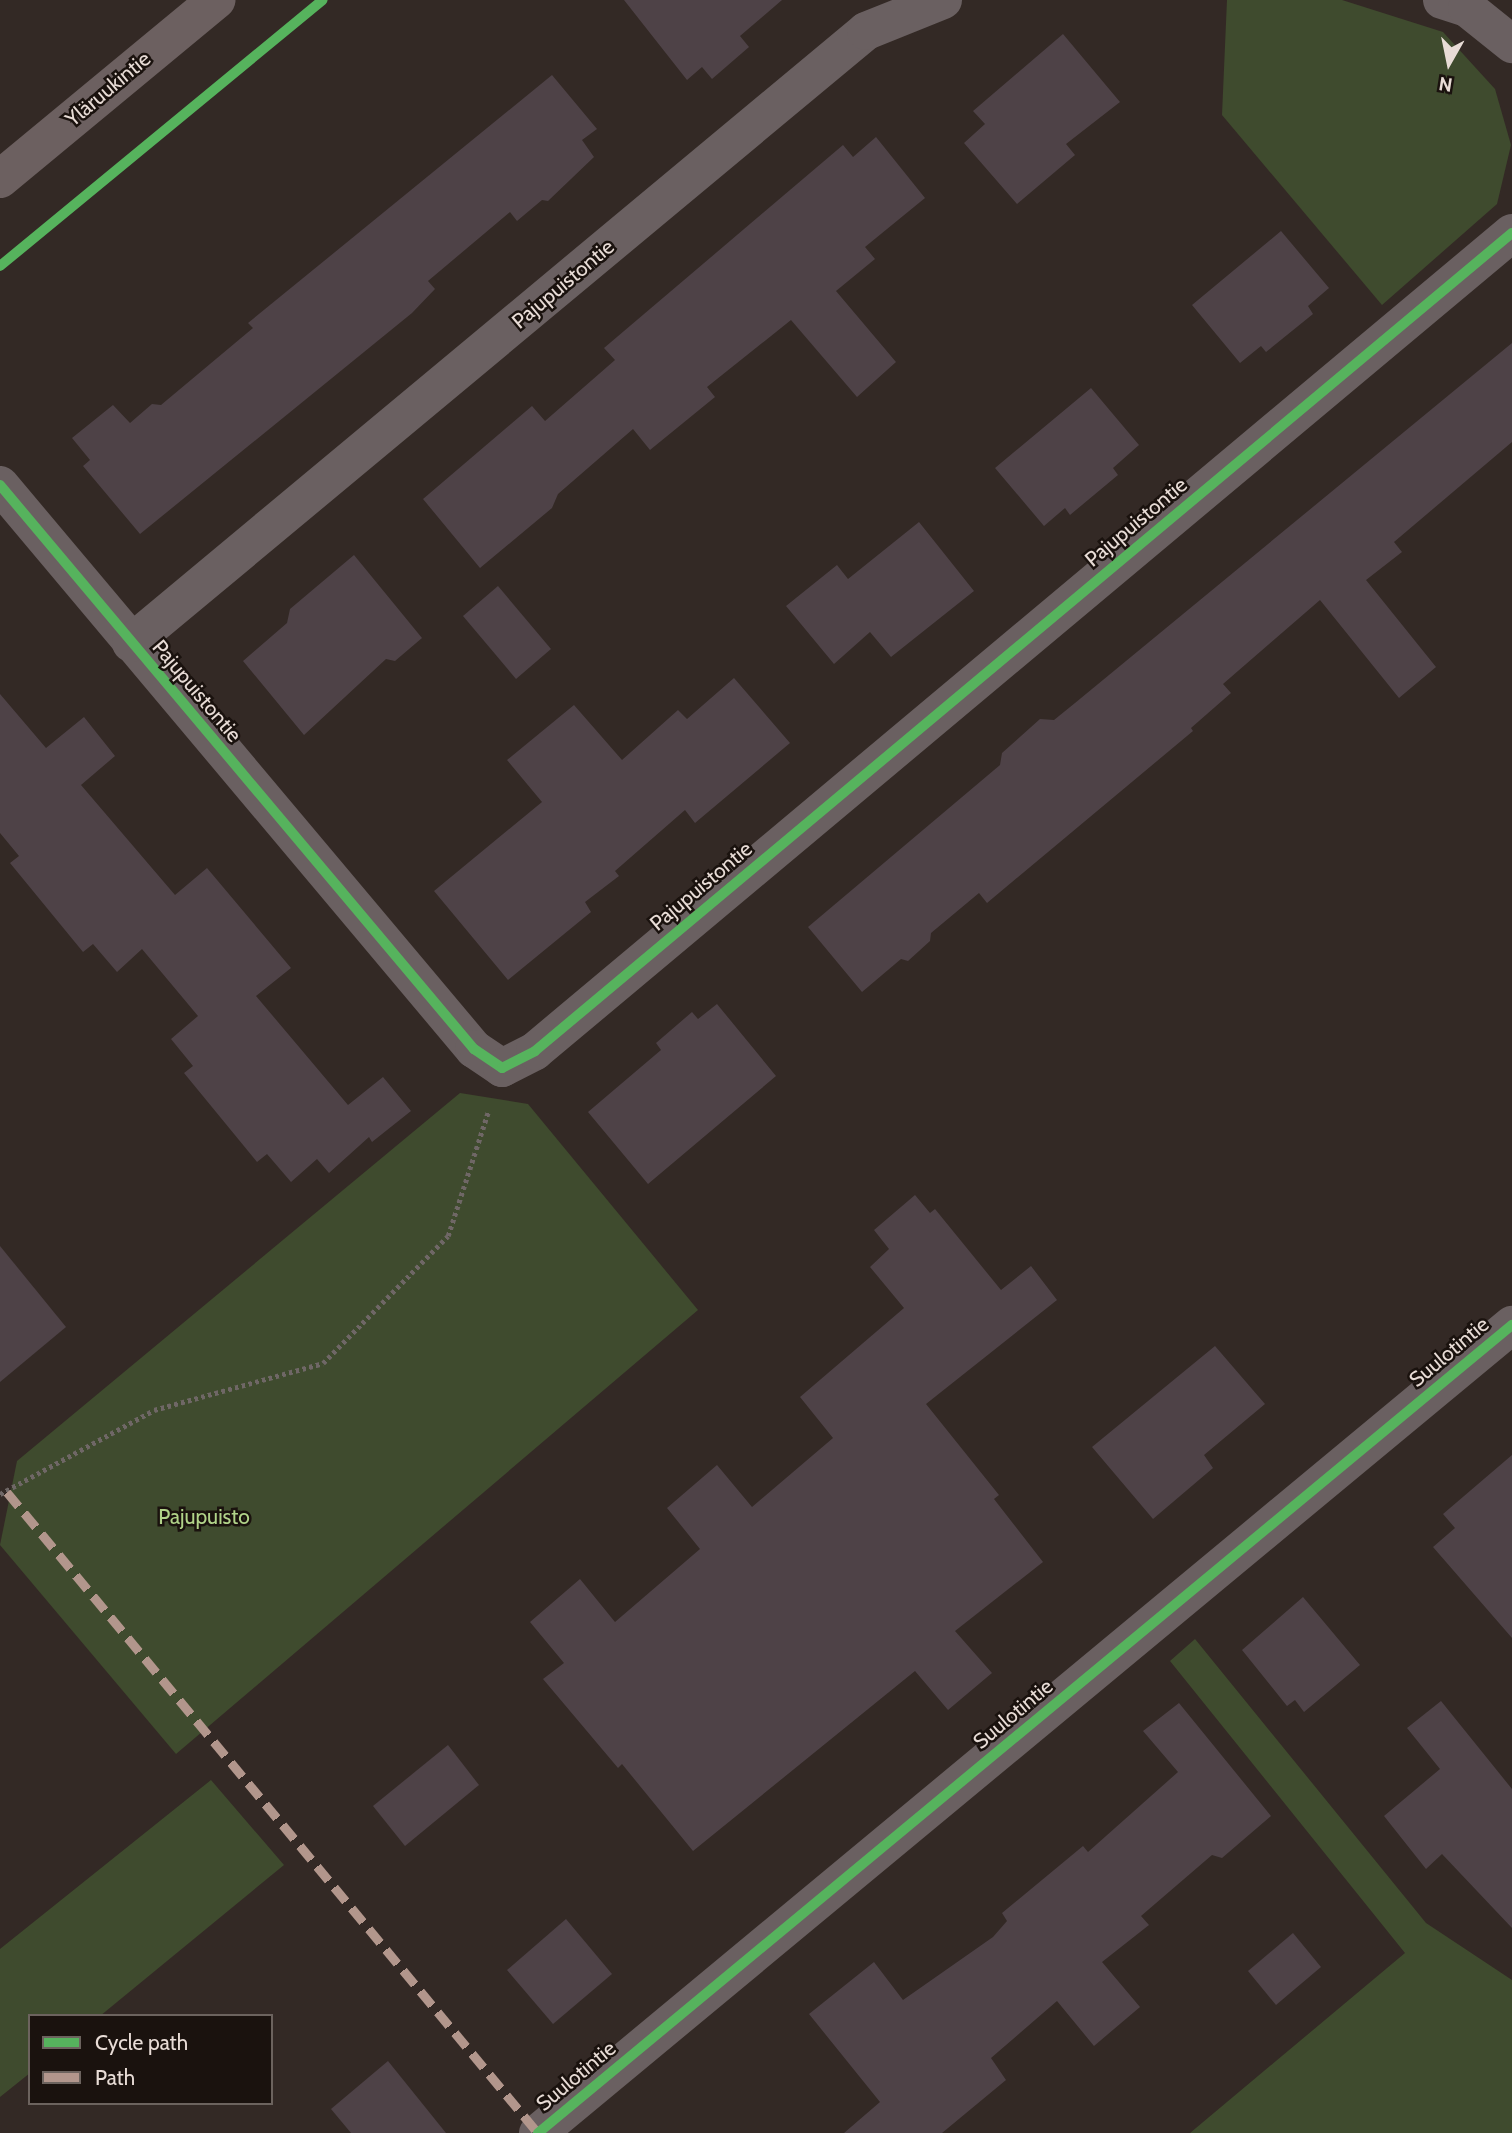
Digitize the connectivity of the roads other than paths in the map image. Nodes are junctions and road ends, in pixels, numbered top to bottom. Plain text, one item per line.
1 (216, 0) edge
2 (943, 0) edge
3 (1442, 0) edge
4 (1512, 44) edge
5 (0, 179) edge
6 (1512, 233) edge
7 (0, 485) edge
8 (131, 643) junction
9 (1512, 1325) edge
10 (538, 2133) edge

1 - 5 main road, Yläruukintie
2 - 8 street, Pajupuistontie
3 - 4 street
6 - 8 street, Pajupuistontie
7 - 8 street, Pajupuistontie
9 - 10 street, Suulotintie

